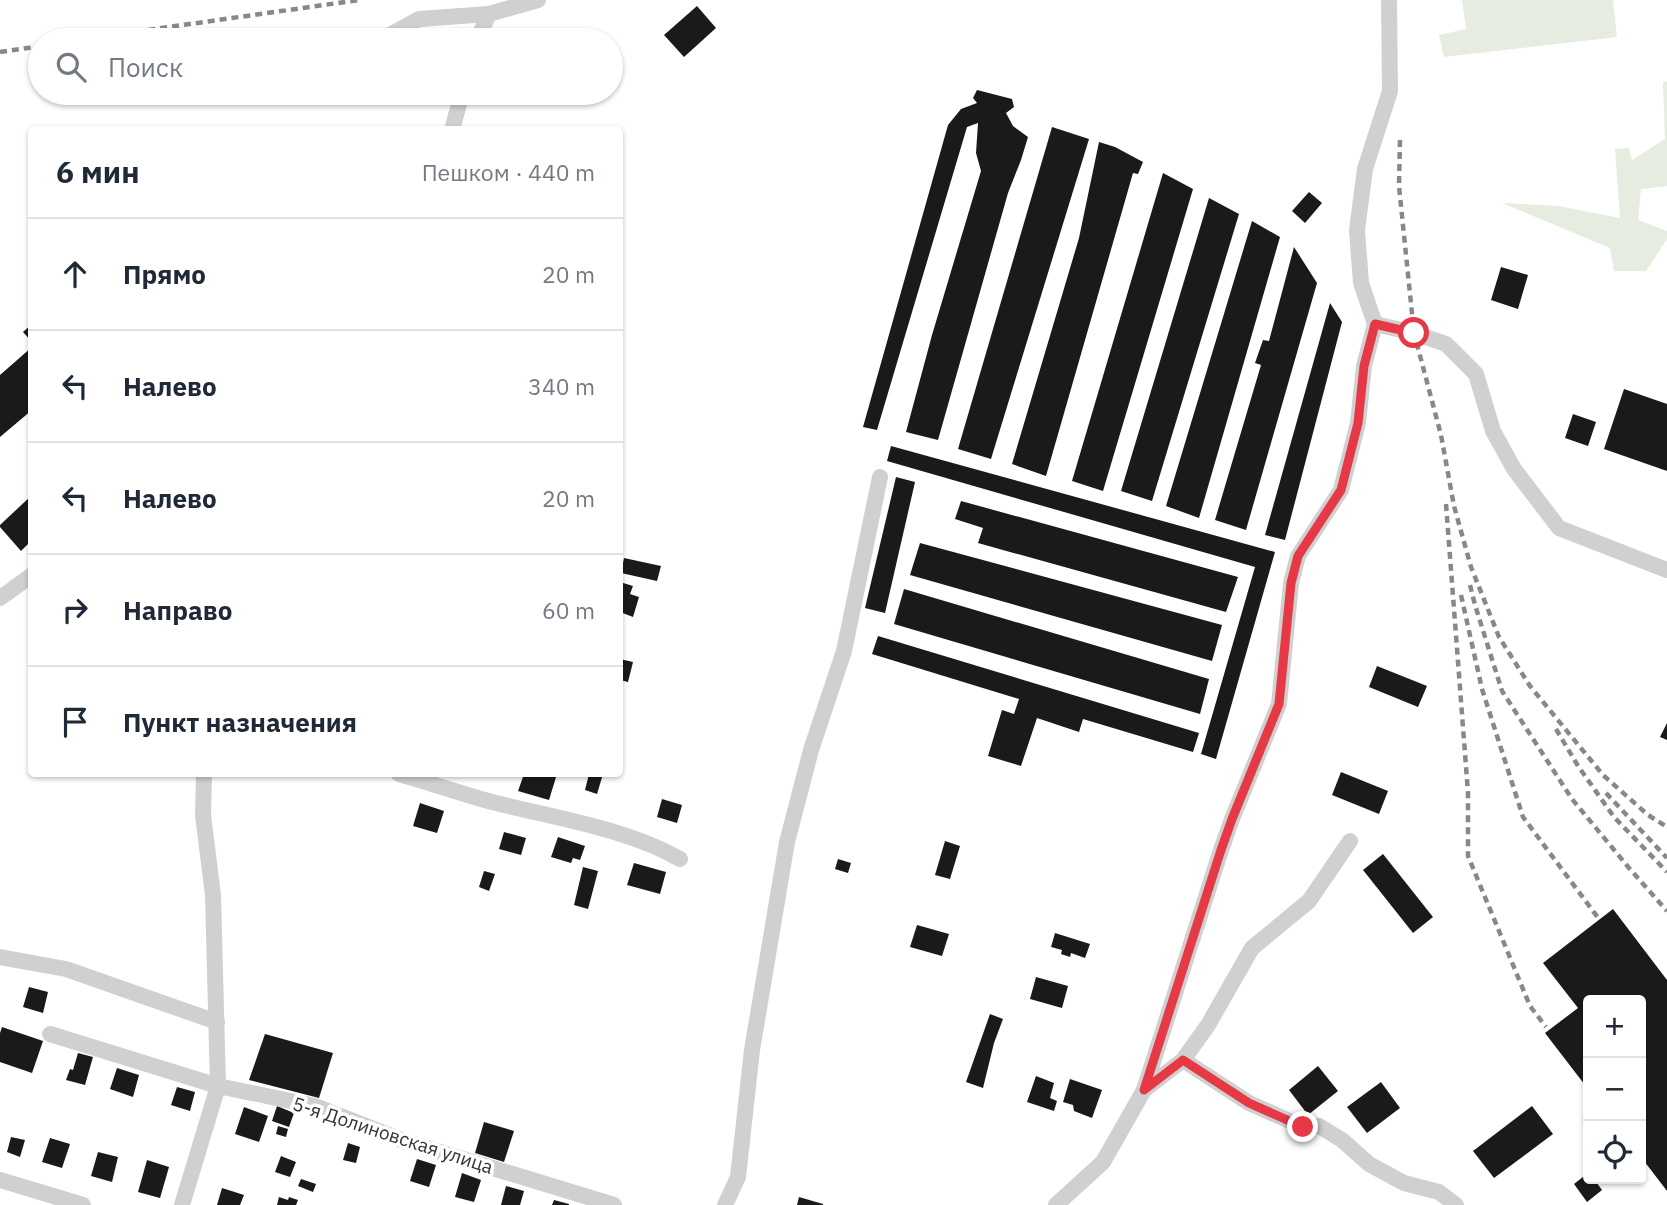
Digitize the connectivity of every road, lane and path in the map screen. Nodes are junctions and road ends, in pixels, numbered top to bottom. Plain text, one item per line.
1 (538, 0) edge
2 (1389, 0) edge
3 (488, 14) junction
4 (403, 28) edge
5 (482, 28) edge
6 (459, 105) edge
7 (453, 126) edge
8 (1375, 324) junction
9 (880, 477) dead end
10 (1667, 570) edge
11 (28, 579) edge
12 (0, 598) edge
13 (204, 777) edge
14 (409, 777) edge
15 (1350, 841) dead end
16 (680, 859) dead end
17 (0, 957) edge
18 (217, 1022) junction
19 (50, 1034) dead end
20 (1183, 1060) junction
21 (218, 1086) junction
22 (1144, 1090) junction
23 (0, 1180) edge
24 (83, 1205) edge
25 (183, 1205) edge
26 (614, 1205) edge
27 (725, 1205) edge
28 (1056, 1205) edge
29 (1456, 1205) edge

1 - 3 street
2 - 8 street
3 - 4 street
3 - 5 street
6 - 7 street
8 - 10 street
8 - 22 street
9 - 27 street
11 - 12 street
13 - 18 street
14 - 16 street
15 - 20 street
17 - 18 street
18 - 21 street
19 - 21 street, 5-я Долиновская улица
20 - 22 street
20 - 29 street
21 - 25 street
21 - 26 street, 5-я Долиновская улица
22 - 28 street
23 - 24 street

